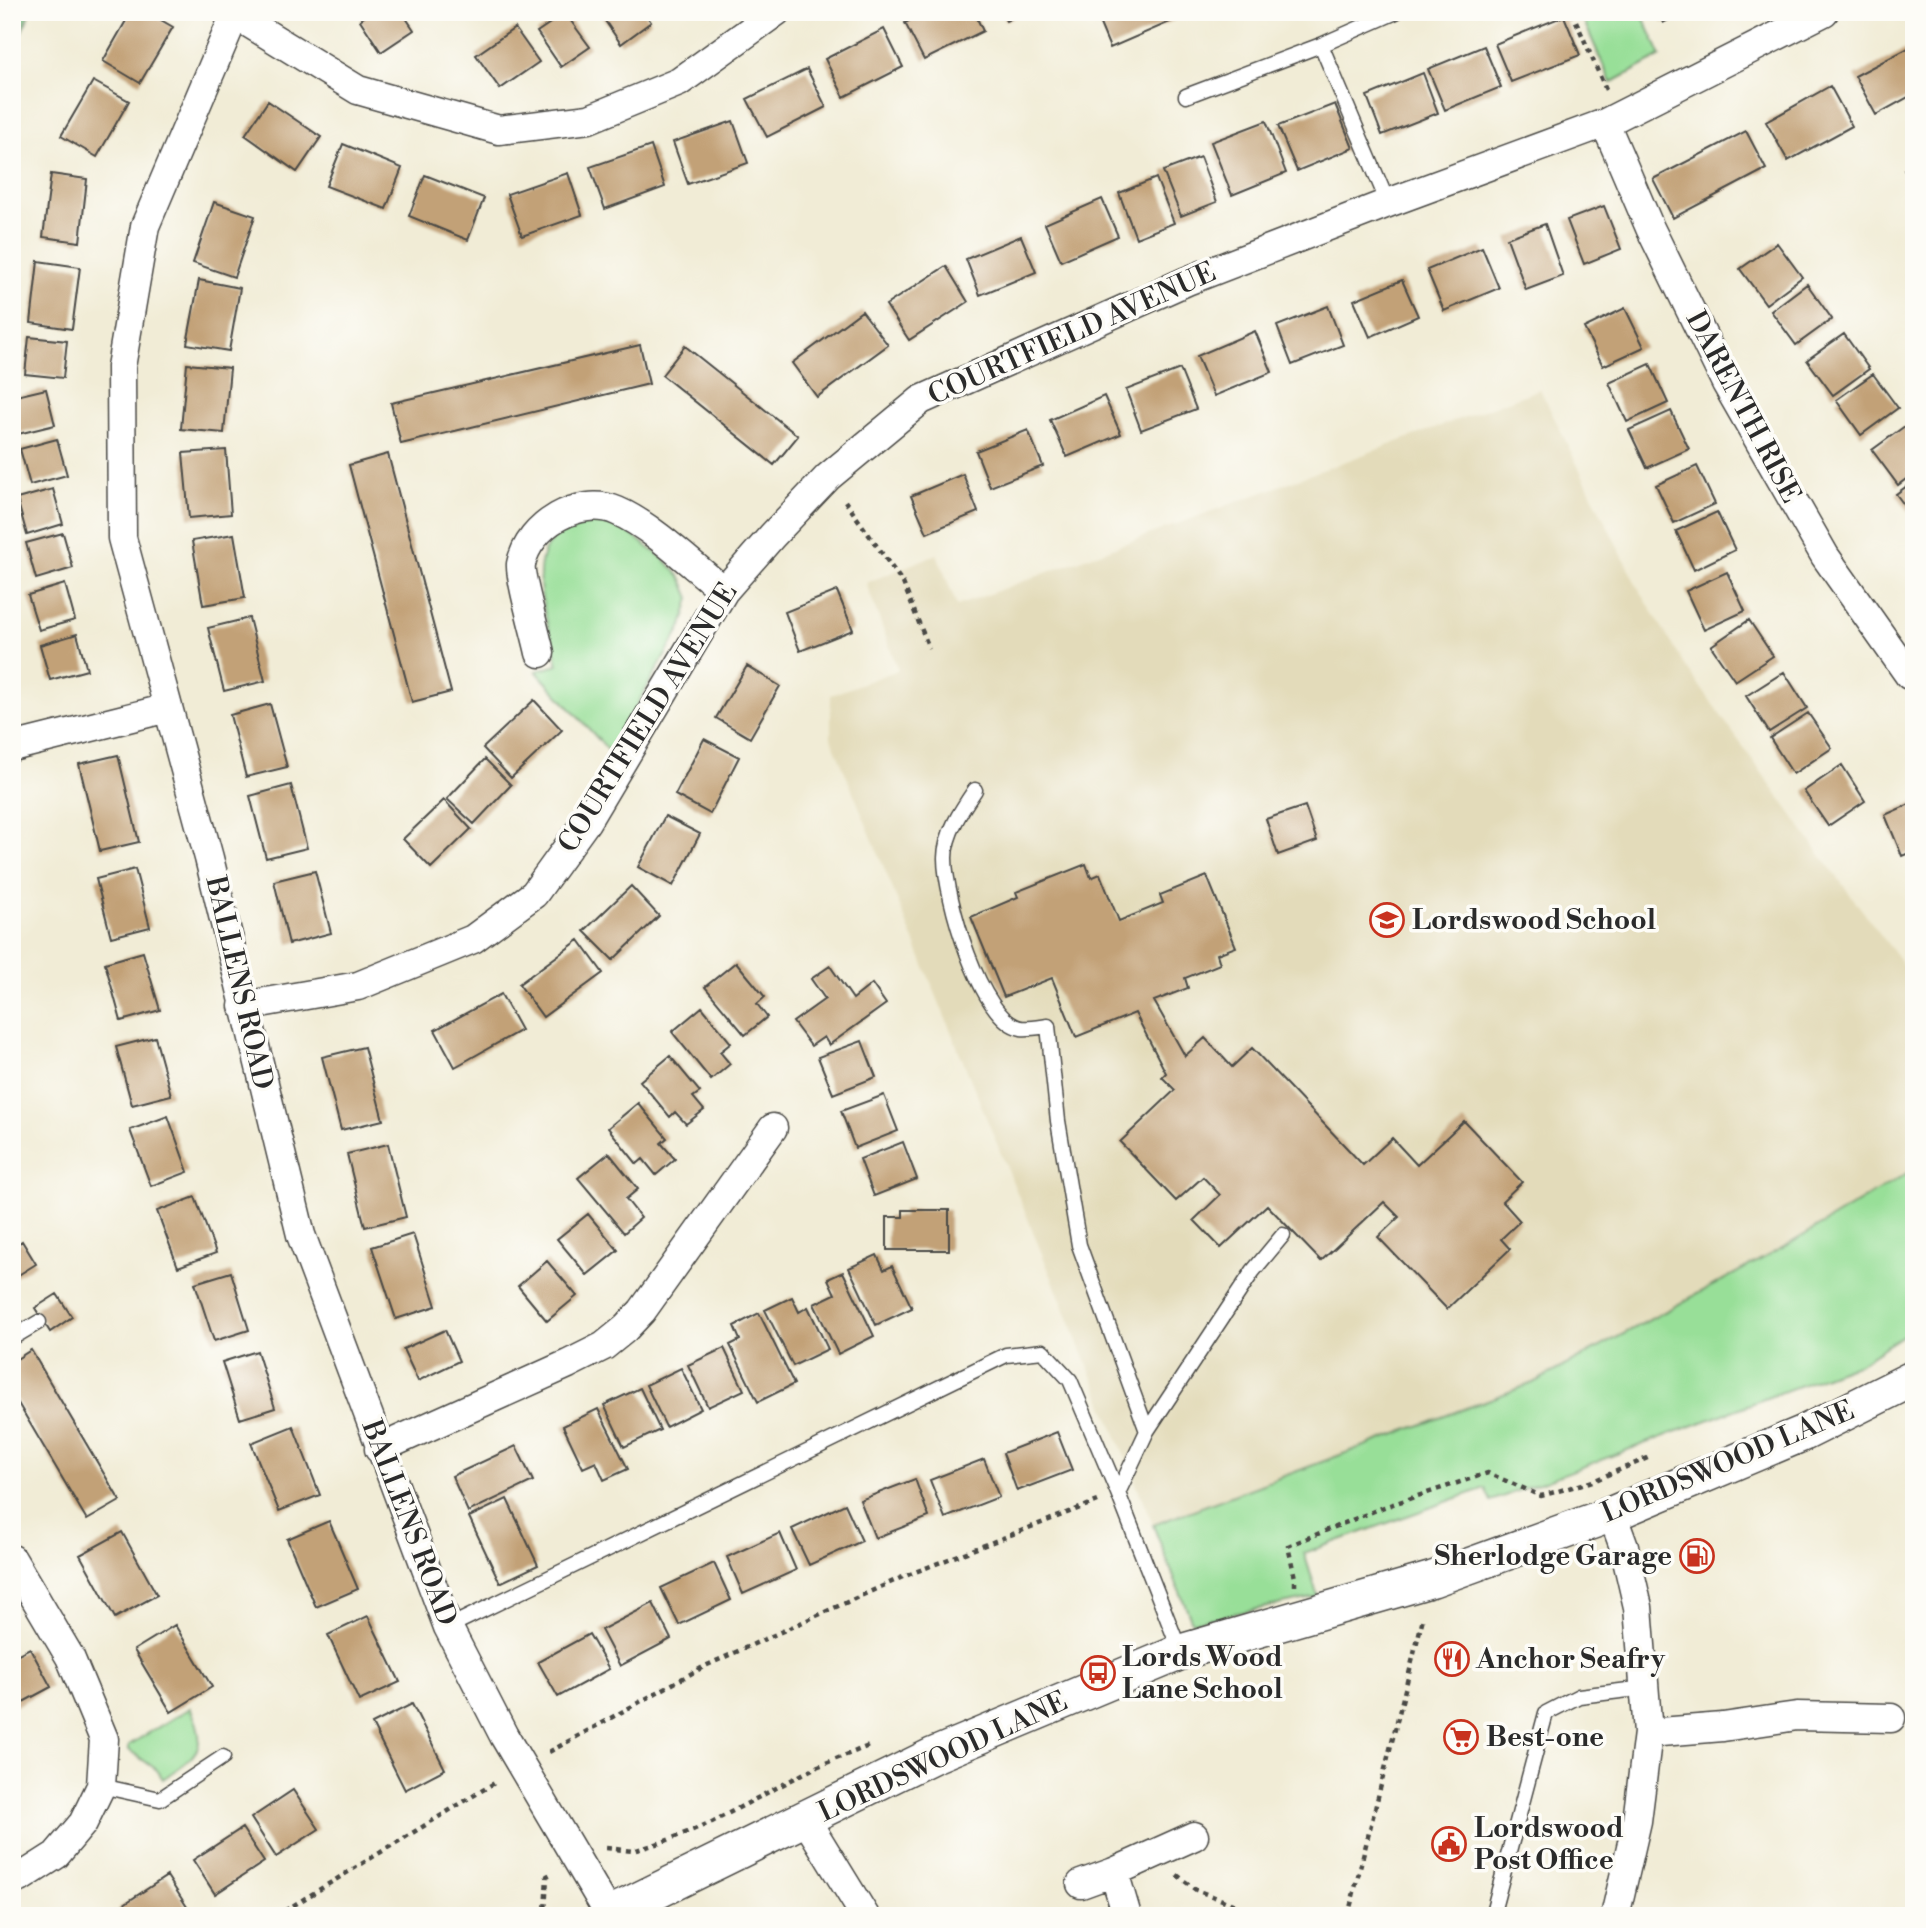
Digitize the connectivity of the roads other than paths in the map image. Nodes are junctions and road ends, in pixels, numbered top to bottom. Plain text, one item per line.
1 (776, 12) edge
2 (1396, 12) edge
3 (1824, 12) edge
4 (235, 13) edge
5 (1321, 45) junction
6 (1186, 96) dead end
7 (1612, 120) junction
8 (1388, 203) junction
9 (724, 591) junction
10 (540, 653) dead end
11 (1909, 675) dead end
12 (168, 708) junction
13 (12, 747) edge
14 (975, 790) dead end
15 (243, 1006) junction
16 (773, 1128) dead end
17 (1283, 1235) dead end
18 (39, 1322) dead end
19 (12, 1338) edge
20 (1914, 1378) edge
21 (1147, 1431) junction
22 (379, 1449) junction
23 (1118, 1493) junction
24 (1612, 1514) junction
25 (12, 1559) edge
26 (448, 1627) junction
27 (1181, 1652) junction
28 (1645, 1688) junction
29 (1891, 1718) dead end
30 (1648, 1734) junction
31 (223, 1757) dead end
32 (101, 1786) junction
33 (806, 1820) junction
34 (1194, 1836) dead end
35 (1114, 1872) junction
36 (12, 1880) edge
37 (1081, 1884) dead end
38 (607, 1915) edge
39 (864, 1916) edge
40 (1127, 1916) edge
41 (1492, 1916) edge
42 (1615, 1916) edge

1 - 4 street
2 - 5 lane
3 - 7 street, COURTFIELD AVENUE
4 - 12 street, BALLENS ROAD
5 - 6 lane
5 - 8 lane
7 - 8 street, COURTFIELD AVENUE
7 - 11 street, DARENTH RISE
8 - 9 street, COURTFIELD AVENUE
9 - 10 street
9 - 15 street, COURTFIELD AVENUE
12 - 13 street
12 - 15 street, BALLENS ROAD
14 - 21 lane
15 - 22 street, BALLENS ROAD
16 - 22 street
17 - 21 lane
18 - 19 lane
20 - 24 street, LORDSWOOD LANE
21 - 23 lane
22 - 26 street, BALLENS ROAD
23 - 26 lane
23 - 27 lane
24 - 27 street, LORDSWOOD LANE
24 - 28 street
25 - 32 street
26 - 38 street, BALLENS ROAD
27 - 33 street, LORDSWOOD LANE
28 - 30 street
28 - 41 lane
29 - 30 street
30 - 42 street
31 - 32 lane
32 - 36 street
33 - 38 street, LORDSWOOD LANE
33 - 39 street
34 - 35 street
35 - 37 street
35 - 40 street

